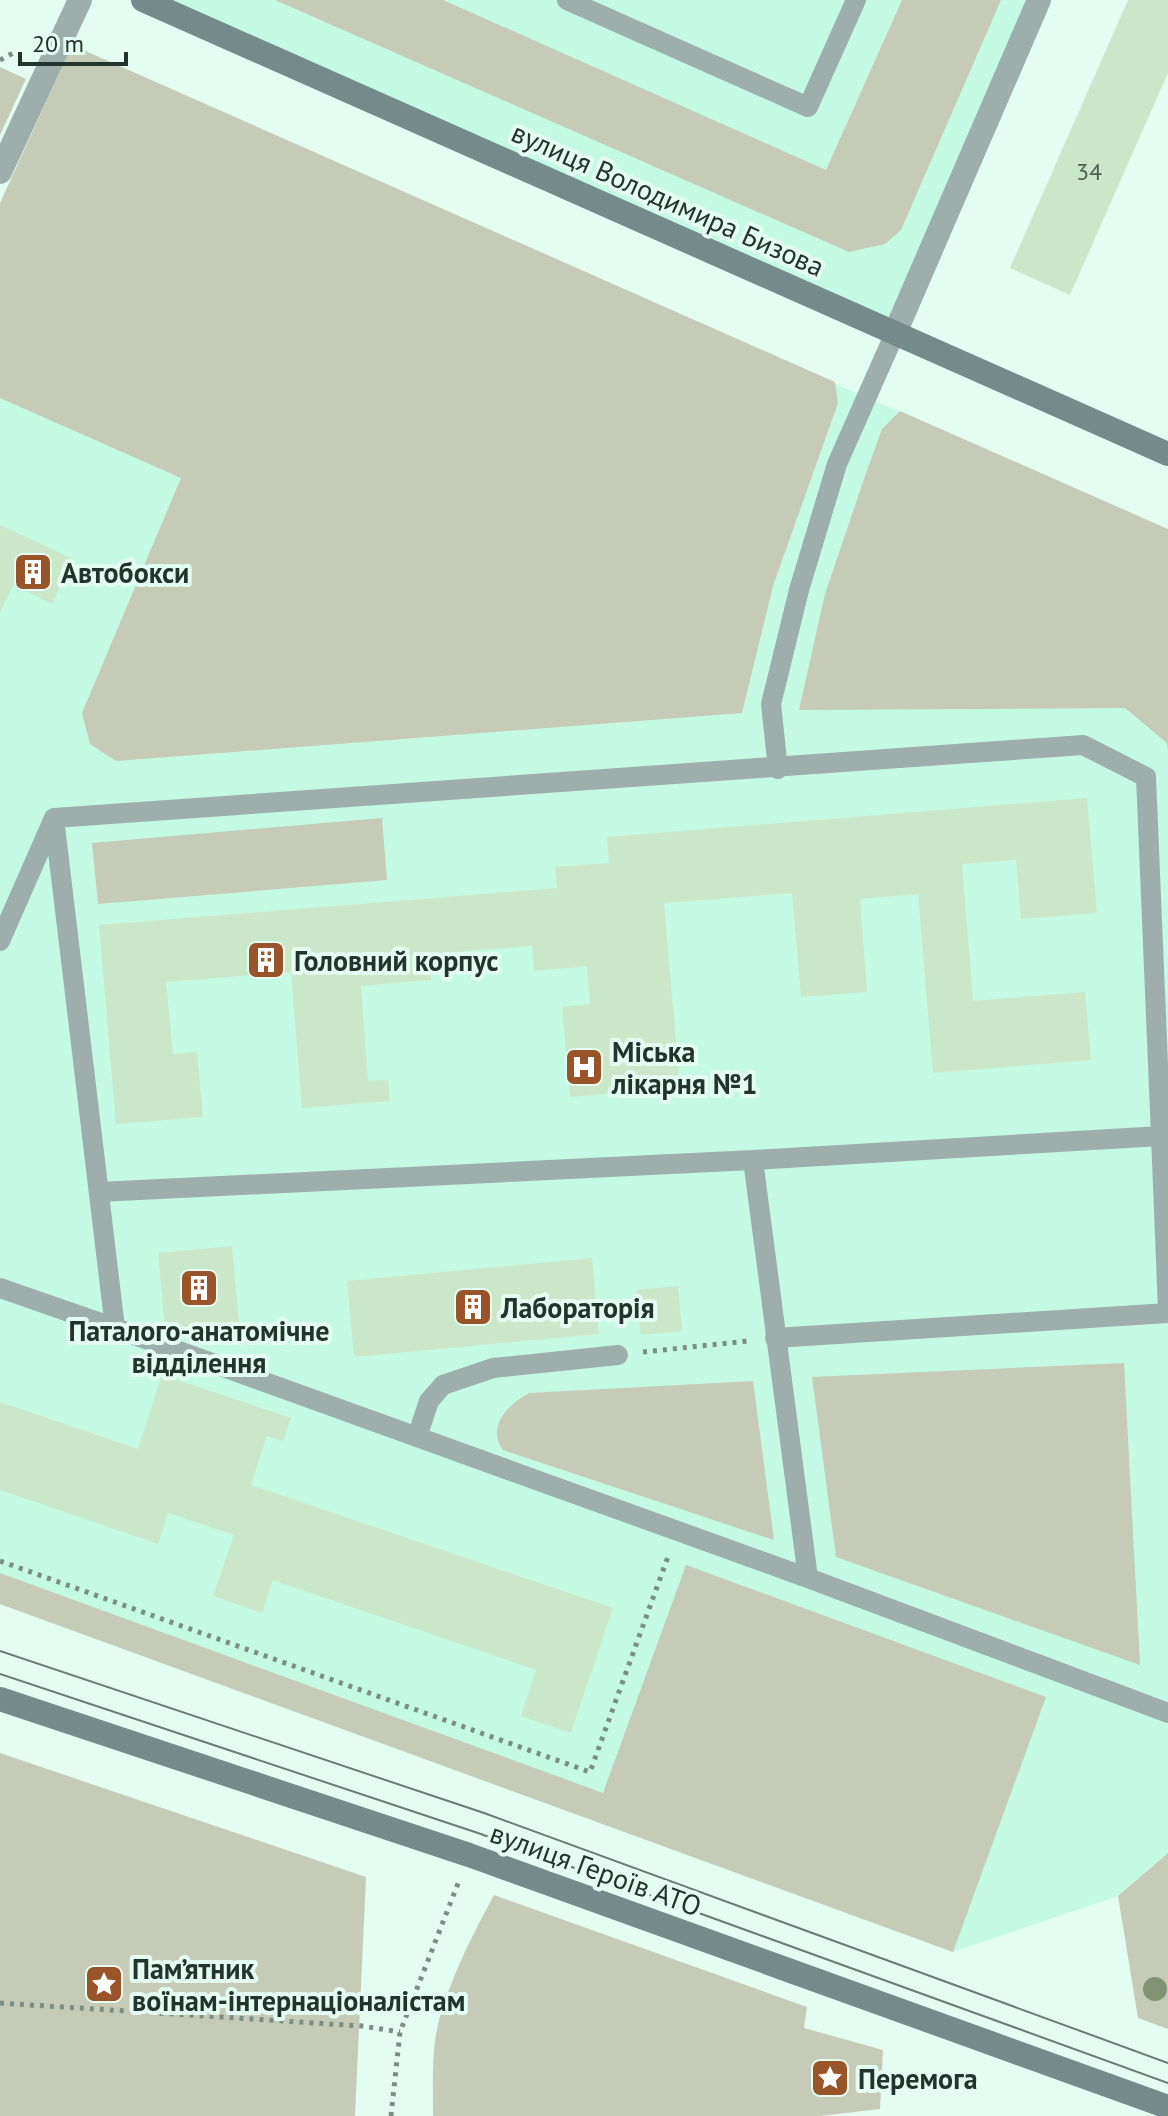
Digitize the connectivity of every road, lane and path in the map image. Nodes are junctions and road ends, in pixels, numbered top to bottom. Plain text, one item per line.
1 (80, 0) edge
2 (143, 0) edge
3 (567, 0) edge
4 (856, 0) edge
5 (1039, 0) edge
6 (15, 52) dead end
7 (0, 60) edge
8 (0, 172) edge
9 (895, 333) junction
10 (1168, 454) edge
11 (778, 769) junction
12 (54, 818) junction
13 (0, 941) edge
14 (1164, 1136) edge
15 (753, 1160) junction
16 (99, 1192) junction
17 (0, 1288) edge
18 (1168, 1312) edge
19 (115, 1328) junction
20 (775, 1338) junction
21 (618, 1355) joint
22 (417, 1437) junction
23 (678, 1531) junction
24 (0, 1561) edge
25 (808, 1578) junction
26 (0, 1699) edge
27 (1168, 1713) edge
28 (469, 1855) junction
29 (0, 2003) edge
30 (400, 2032) junction
31 (1168, 2107) edge
32 (391, 2116) edge

1 - 8 street
2 - 9 street, вулиця Володимира Бизова
3 - 4 lane
5 - 9 street
6 - 7 path
9 - 10 street, вулиця Володимира Бизова
9 - 11 lane
11 - 12 lane
11 - 14 lane
12 - 13 lane
12 - 16 lane
14 - 15 lane
14 - 18 lane
15 - 16 lane
15 - 20 lane
16 - 19 lane
17 - 19 lane
18 - 20 lane
19 - 22 lane
20 - 21 path
20 - 25 lane
21 - 22 lane
22 - 23 lane
23 - 24 path
23 - 25 lane
25 - 27 lane
26 - 28 street, вулиця Героїв АТО
28 - 30 path
28 - 31 street, вулиця Героїв АТО
29 - 30 path
30 - 32 path

